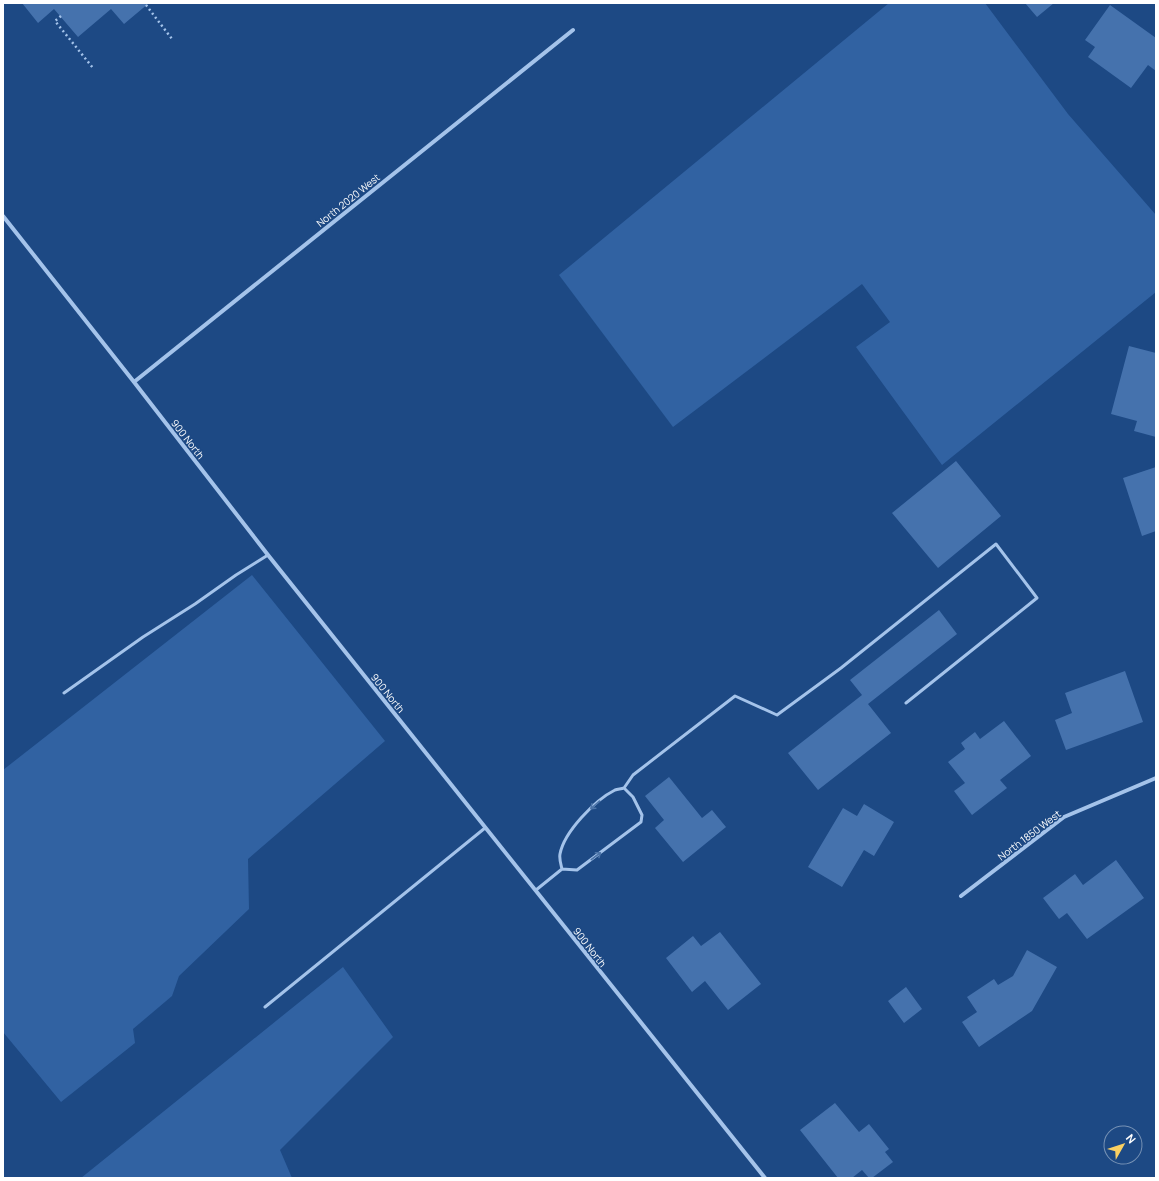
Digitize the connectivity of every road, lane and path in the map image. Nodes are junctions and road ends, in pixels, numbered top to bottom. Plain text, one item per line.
1 (146, 5) dead end
2 (60, 16) dead end
3 (572, 30) dead end
4 (172, 39) dead end
5 (93, 68) dead end
6 (3, 216) edge
7 (134, 382) junction
8 (268, 555) junction
9 (64, 693) dead end
10 (906, 703) dead end
11 (1156, 778) edge
12 (624, 788) junction
13 (485, 828) junction
14 (562, 869) junction
15 (536, 890) junction
16 (961, 896) dead end
17 (265, 1007) dead end
18 (765, 1178) edge

1 - 4 path
2 - 5 path
3 - 7 street, North 2020 West
6 - 7 street, 900 North
7 - 8 street, 900 North
8 - 9 lane
8 - 13 street, 900 North
10 - 12 lane
11 - 16 street, North 1850 West
12 -> 14 lane
14 -> 12 lane
13 - 15 street, 900 North
13 - 17 lane
14 - 15 lane
15 - 18 street, 900 North

